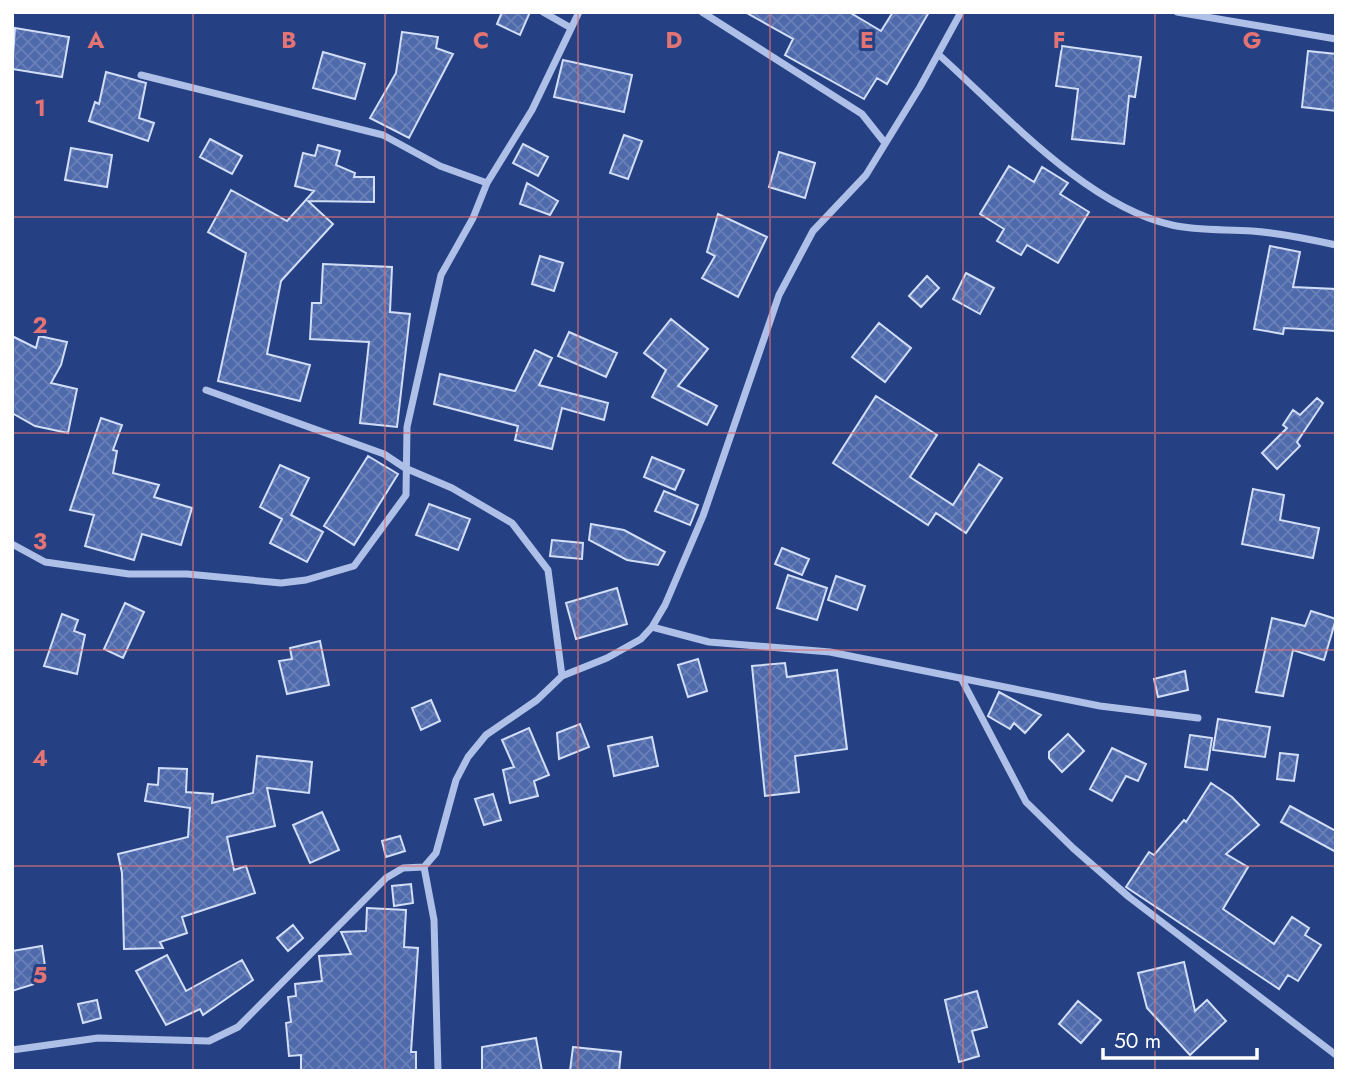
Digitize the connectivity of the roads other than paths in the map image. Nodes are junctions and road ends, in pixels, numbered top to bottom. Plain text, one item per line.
1 (543, 12) edge
2 (579, 12) edge
3 (702, 12) edge
4 (961, 12) edge
5 (1177, 12) edge
6 (571, 29) junction
7 (1336, 39) edge
8 (938, 54) junction
9 (141, 75) dead end
10 (885, 143) junction
11 (487, 183) junction
12 (1336, 245) edge
13 (206, 390) dead end
14 (405, 468) junction
15 (12, 544) edge
16 (652, 627) junction
17 (562, 676) junction
18 (961, 678) junction
19 (1198, 718) dead end
20 (424, 867) junction
21 (12, 1050) edge
22 (1336, 1055) edge
23 (438, 1071) edge

1 - 6 street
2 - 6 street
3 - 10 street
4 - 8 street
5 - 7 street
6 - 11 street
8 - 10 street
8 - 12 street
9 - 11 street
10 - 16 street
11 - 14 street
13 - 14 street
14 - 15 street
14 - 17 street
16 - 17 street
16 - 18 street
17 - 20 street
18 - 19 street
18 - 22 street
20 - 21 street
20 - 23 street

